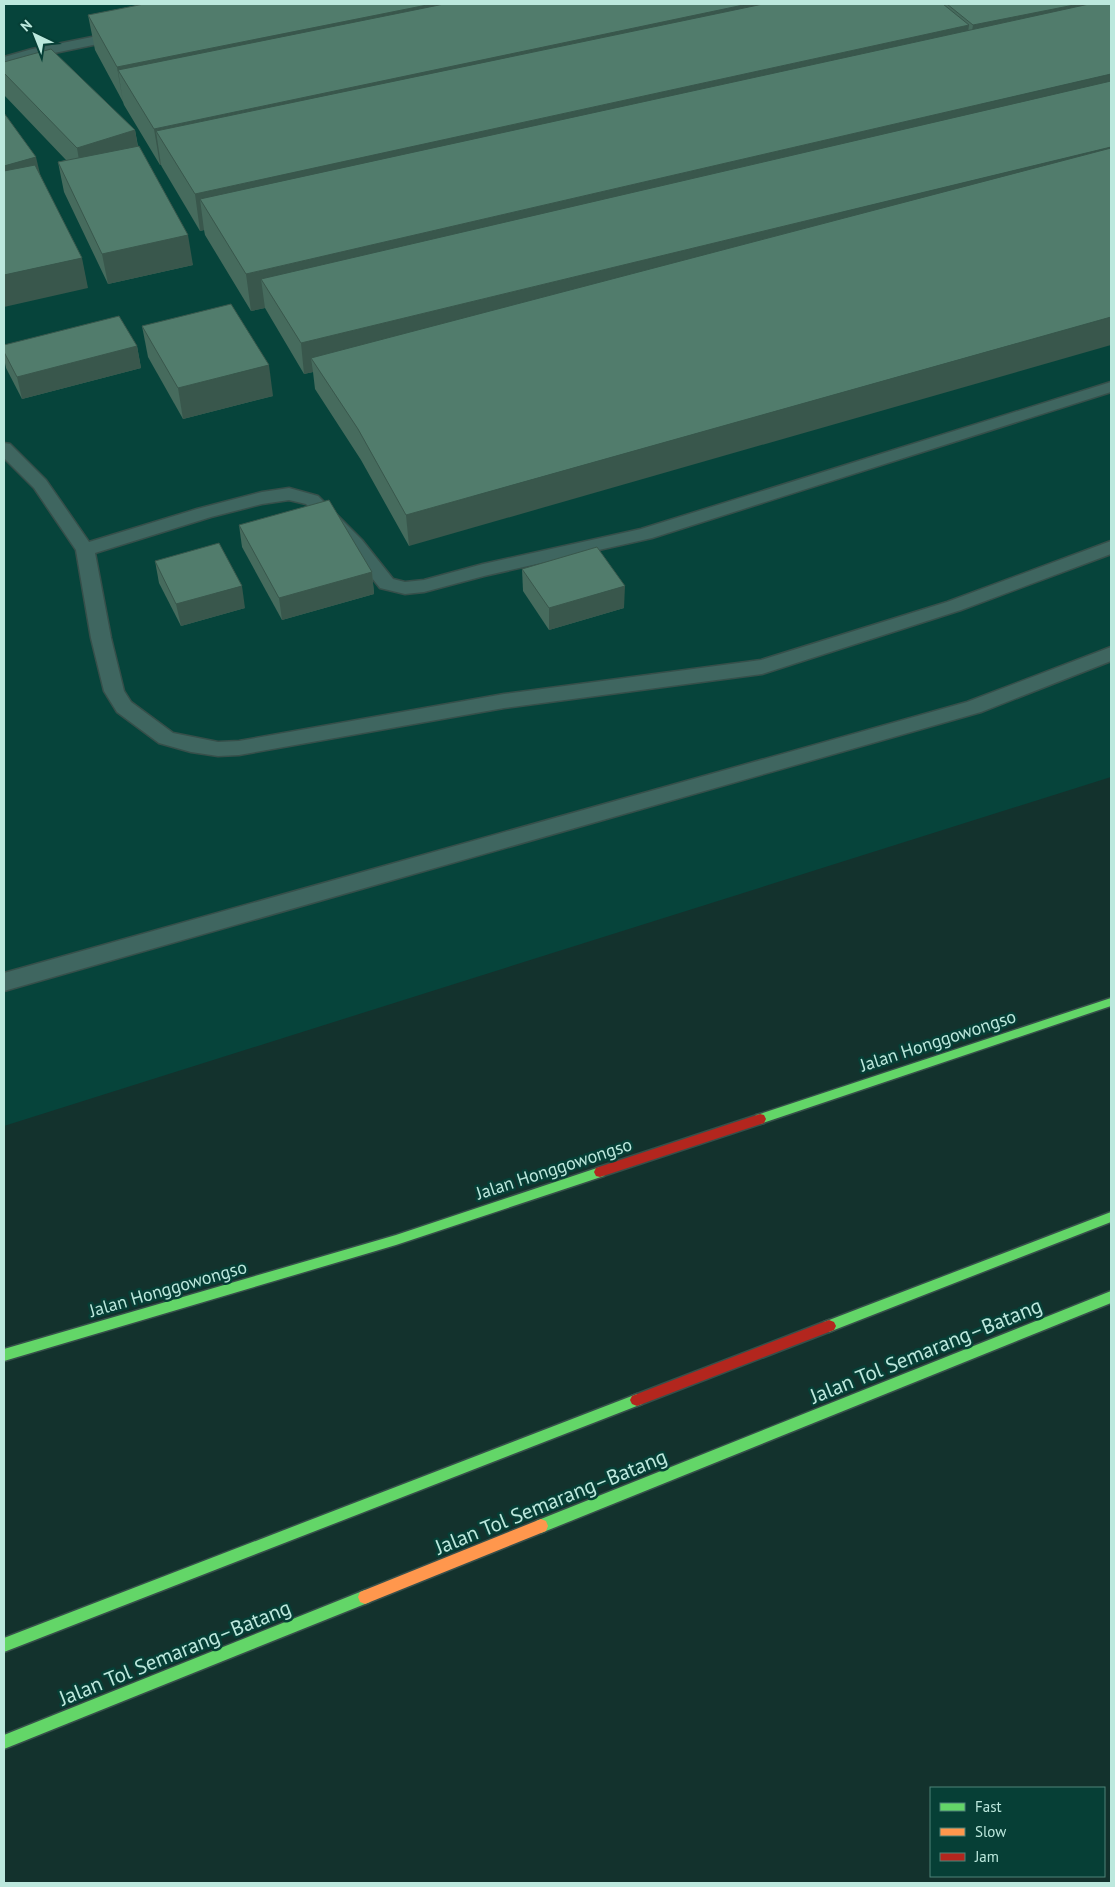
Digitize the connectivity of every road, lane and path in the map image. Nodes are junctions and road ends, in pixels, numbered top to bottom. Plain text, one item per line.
1 (139, 32) edge
2 (4, 62) edge
3 (1111, 387) edge
4 (4, 448) edge
5 (1111, 547) edge
6 (85, 550) junction
7 (1111, 654) edge
8 (4, 982) edge
9 (1111, 1002) edge
10 (1111, 1217) edge
11 (1111, 1297) edge
12 (4, 1355) edge
13 (4, 1645) edge
14 (4, 1742) edge

1 - 2 lane
3 - 6 lane
4 - 6 lane
5 - 6 lane
7 - 8 lane
9 - 12 main road, Jalan Honggowongso
10 - 13 main road
11 - 14 main road, Jalan Tol Semarang–Batang

